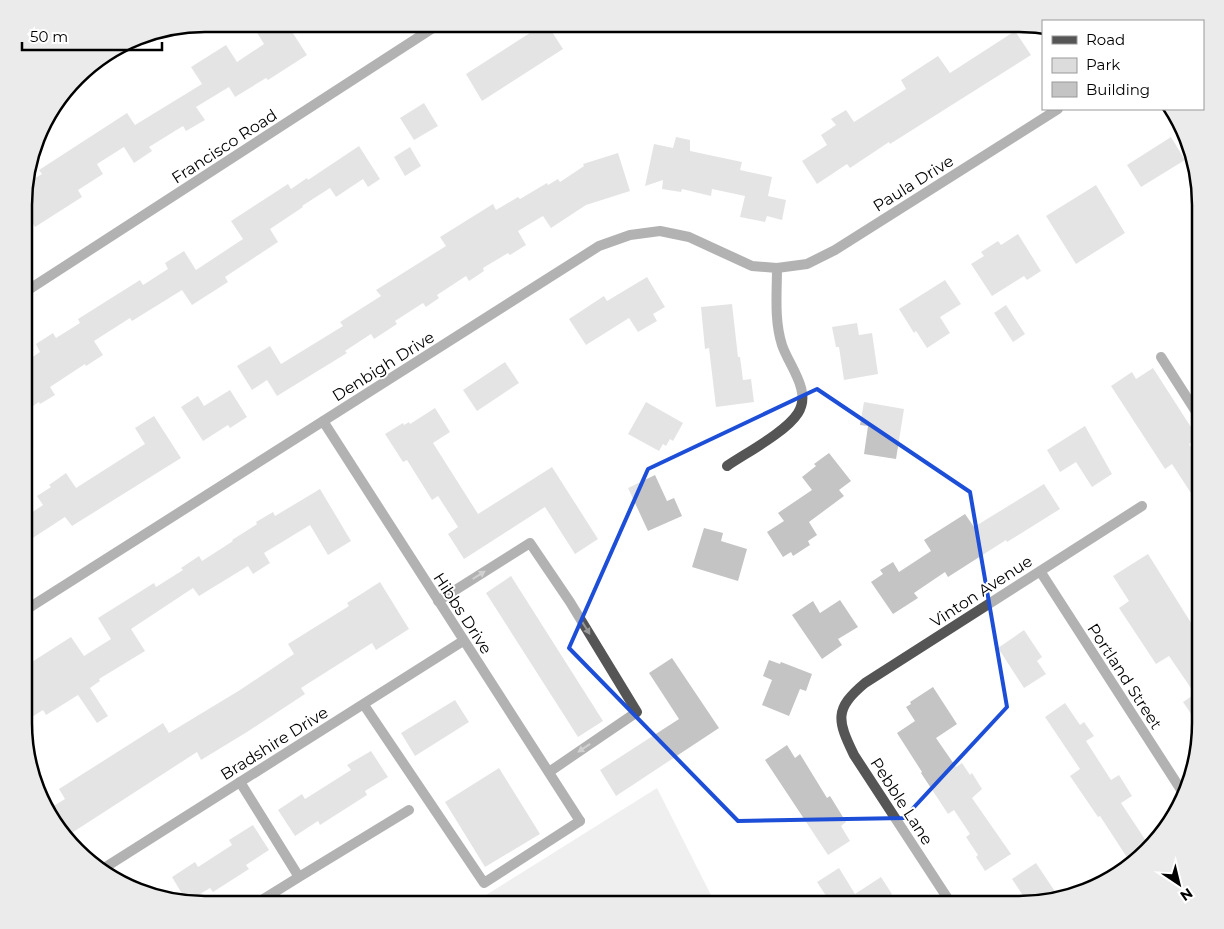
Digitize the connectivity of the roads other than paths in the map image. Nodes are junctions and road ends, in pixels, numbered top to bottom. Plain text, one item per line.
1 (426, 32) edge
2 (1056, 110) edge
3 (777, 268) junction
4 (32, 287) edge
5 (1161, 357) dead end
6 (1192, 405) edge
7 (323, 421) junction
8 (727, 466) dead end
9 (1142, 506) dead end
10 (1040, 572) junction
11 (438, 601) junction
12 (33, 605) edge
13 (463, 641) junction
14 (364, 705) junction
15 (843, 708) joint
16 (549, 772) junction
17 (240, 782) junction
18 (1179, 788) edge
19 (409, 810) dead end
20 (107, 866) edge
21 (299, 877) junction
22 (268, 896) edge
23 (946, 896) edge

1 - 4 street, Francisco Road
2 - 3 street, Paula Drive
3 - 7 street, Denbigh Drive
3 - 8 street
5 - 6 street
7 - 11 street, Hibbs Drive
7 - 12 street, Denbigh Drive
9 - 10 street, Vinton Avenue
10 - 15 street, Vinton Avenue
10 - 18 street, Portland Street
11 - 13 street, Hibbs Drive
11 -> 16 street
13 - 14 street, Bradshire Drive
13 - 16 street, Hibbs Drive
14 - 16 street, Hibbs Drive
14 - 17 street, Bradshire Drive
15 - 23 street, Pebble Lane
17 - 20 street, Bradshire Drive
17 - 21 street
19 - 21 street
21 - 22 street

